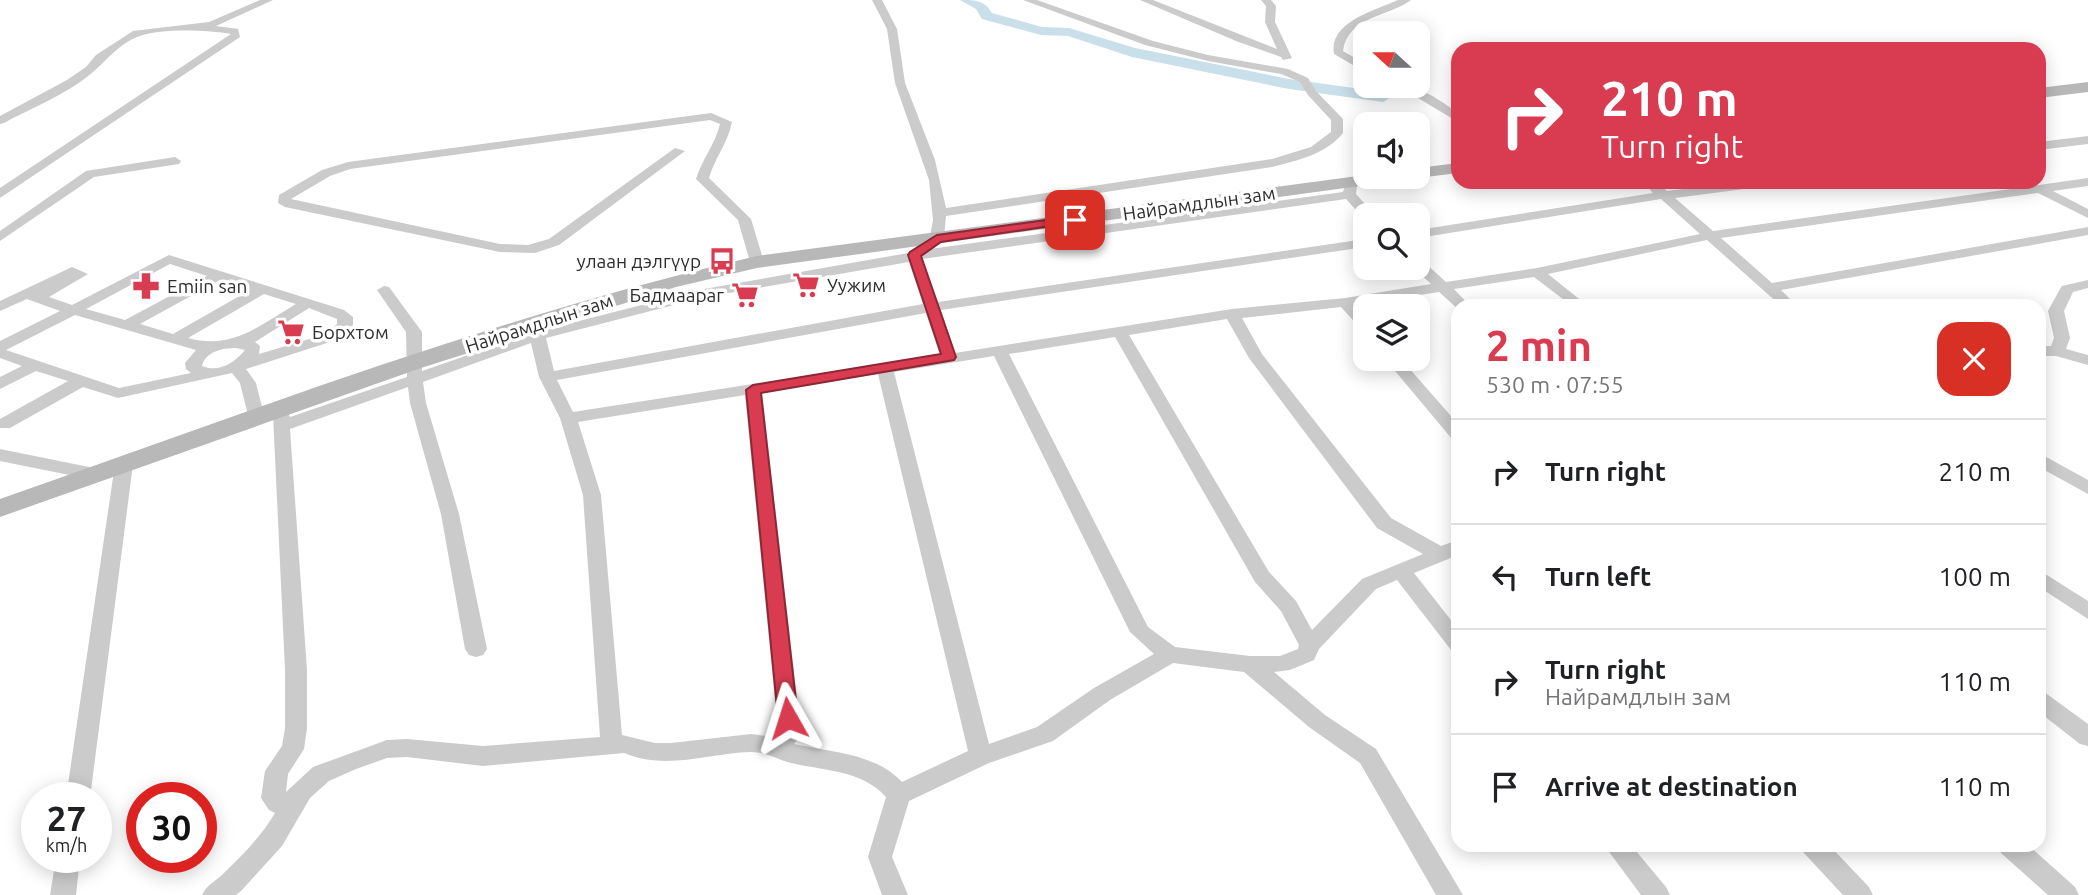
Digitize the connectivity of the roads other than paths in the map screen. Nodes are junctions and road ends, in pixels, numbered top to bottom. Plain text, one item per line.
1 (268, 0) edge
2 (877, 0) edge
3 (1028, 0) edge
4 (1145, 0) edge
5 (1266, 0) edge
6 (1406, 0) edge
7 (1360, 21) edge
8 (1353, 24) edge
9 (201, 28) junction
10 (1283, 54) junction
11 (1353, 61) edge
12 (1304, 80) junction
13 (2088, 87) edge
14 (2046, 92) edge
15 (1430, 98) edge
16 (1451, 114) edge
17 (0, 121) edge
18 (2088, 140) edge
19 (2046, 145) edge
20 (680, 151) dead end
21 (175, 161) dead end
22 (1451, 169) edge
23 (1430, 172) edge
24 (2088, 182) edge
25 (1353, 187) edge
26 (1350, 188) junction
27 (1656, 189) edge
28 (1716, 189) edge
29 (2043, 190) junction
30 (0, 194) edge
31 (1664, 196) junction
32 (1360, 203) edge
33 (939, 213) junction
34 (2088, 214) edge
35 (2088, 231) edge
36 (1430, 232) edge
37 (1708, 236) junction
38 (0, 237) edge
39 (937, 238) junction
40 (1353, 245) edge
41 (915, 257) junction
42 (840, 260) junction
43 (757, 262) junction
44 (1537, 272) junction
45 (219, 275) junction
46 (1430, 275) edge
47 (2088, 284) edge
48 (1442, 286) junction
49 (1766, 288) junction
50 (262, 289) junction
51 (384, 290) dead end
52 (35, 297) junction
53 (1456, 299) edge
54 (1572, 299) edge
55 (1781, 299) edge
56 (1345, 302) junction
57 (309, 303) junction
58 (0, 307) edge
59 (933, 307) junction
60 (73, 310) junction
61 (1353, 311) edge
62 (1232, 314) junction
63 (0, 320) edge
64 (127, 325) junction
65 (536, 330) junction
66 (1120, 333) junction
67 (175, 339) junction
68 (243, 343) junction
69 (206, 348) junction
70 (0, 350) edge
71 (999, 350) junction
72 (2046, 351) edge
73 (2057, 351) junction
74 (949, 357) junction
75 (2088, 360) edge
76 (35, 365) junction
77 (240, 365) junction
78 (885, 369) junction
79 (414, 371) junction
80 (1403, 371) edge
81 (208, 373) junction
82 (547, 376) junction
83 (81, 381) junction
84 (0, 384) edge
85 (753, 390) junction
86 (281, 418) junction
87 (568, 418) junction
88 (257, 419) junction
89 (4, 424) dead end
90 (1451, 427) edge
91 (0, 455) edge
92 (2046, 463) edge
93 (124, 464) junction
94 (94, 474) junction
95 (2088, 488) edge
96 (0, 508) edge
97 (1449, 550) edge
98 (1402, 572) junction
99 (2046, 583) edge
100 (2088, 611) edge
101 (1451, 635) edge
102 (1310, 645) junction
103 (476, 649) dead end
104 (1170, 655) junction
105 (1250, 664) junction
106 (2046, 705) edge
107 (2088, 737) edge
108 (611, 744) junction
109 (770, 744) junction
110 (981, 756) junction
111 (80, 782) edge
112 (899, 795) junction
113 (293, 802) junction
114 (1622, 852) edge
115 (1820, 852) edge
116 (2018, 852) edge
117 (66, 873) edge
118 (63, 895) edge
119 (215, 895) edge
120 (895, 895) edge
121 (1450, 895) edge
122 (1657, 895) edge
123 (1860, 895) edge
124 (2066, 895) edge

1 - 9 street
2 - 33 street
3 - 12 street
4 - 10 street
5 - 10 street
6 - 7 street
8 - 11 street
9 - 17 street
9 - 30 street
10 - 12 street
12 - 33 street
13 - 14 main road
15 - 16 street
18 - 19 street
20 - 43 street
21 - 38 street
22 - 23 main road
24 - 29 street
25 - 26 main road, Найрамдлын зам
26 - 32 street
26 - 39 main road, Найрамдлын зам
26 - 41 street
27 - 31 street
28 - 31 street
29 - 34 street
29 - 37 street
31 - 36 street
31 - 37 street
33 - 39 street
35 - 49 street
37 - 44 street
37 - 49 street
39 - 41 street
39 - 42 main road, Найрамдлын зам
40 - 59 street
41 - 42 street
41 - 59 street
42 - 43 main road, Найрамдлын зам
42 - 65 street
43 - 65 main road, Найрамдлын зам
44 - 48 street
44 - 54 street
45 - 50 street
45 - 60 street
45 - 64 street
46 - 48 street
47 - 73 street
48 - 53 street
48 - 56 street
49 - 55 street
50 - 57 street
50 - 67 street
51 - 79 street
52 - 58 street
52 - 60 street
52 - 63 street
56 - 61 street
56 - 62 street
57 - 68 street
57 - 77 street
59 - 74 street
59 - 82 street
60 - 64 street
60 - 70 street
62 - 66 street
62 - 97 street
64 - 67 street
65 - 79 main road, Найрамдлын зам
65 - 82 street
66 - 71 street
66 - 102 street
67 - 69 street
68 - 69 street
68 - 77 street
69 - 81 street
70 - 76 street
71 - 74 street
71 - 104 street
72 - 73 street
73 - 75 street
74 - 78 street
76 - 83 street
76 - 84 street
77 - 81 street
77 - 88 street
78 - 85 street
78 - 110 street
79 - 86 main road, Найрамдлын зам
79 - 103 street
80 - 90 street
81 - 83 street
82 - 87 street
83 - 89 street
85 - 87 street
85 - 109 street
86 - 88 main road, Найрамдлын зам
86 - 113 street
87 - 108 street
88 - 93 main road, Найрамдлын зам
91 - 94 street
92 - 95 street
93 - 94 main road, Найрамдлын зам
93 - 111 street
94 - 96 main road, Найрамдлын зам
97 - 98 street
98 - 101 street
98 - 102 street
99 - 100 street
102 - 105 street
104 - 105 street
104 - 110 street
105 - 121 street
106 - 107 street
108 - 109 street
108 - 113 street
109 - 112 street
110 - 112 street
112 - 120 street
113 - 119 street
114 - 122 street
115 - 123 street
116 - 124 street
117 - 118 street

